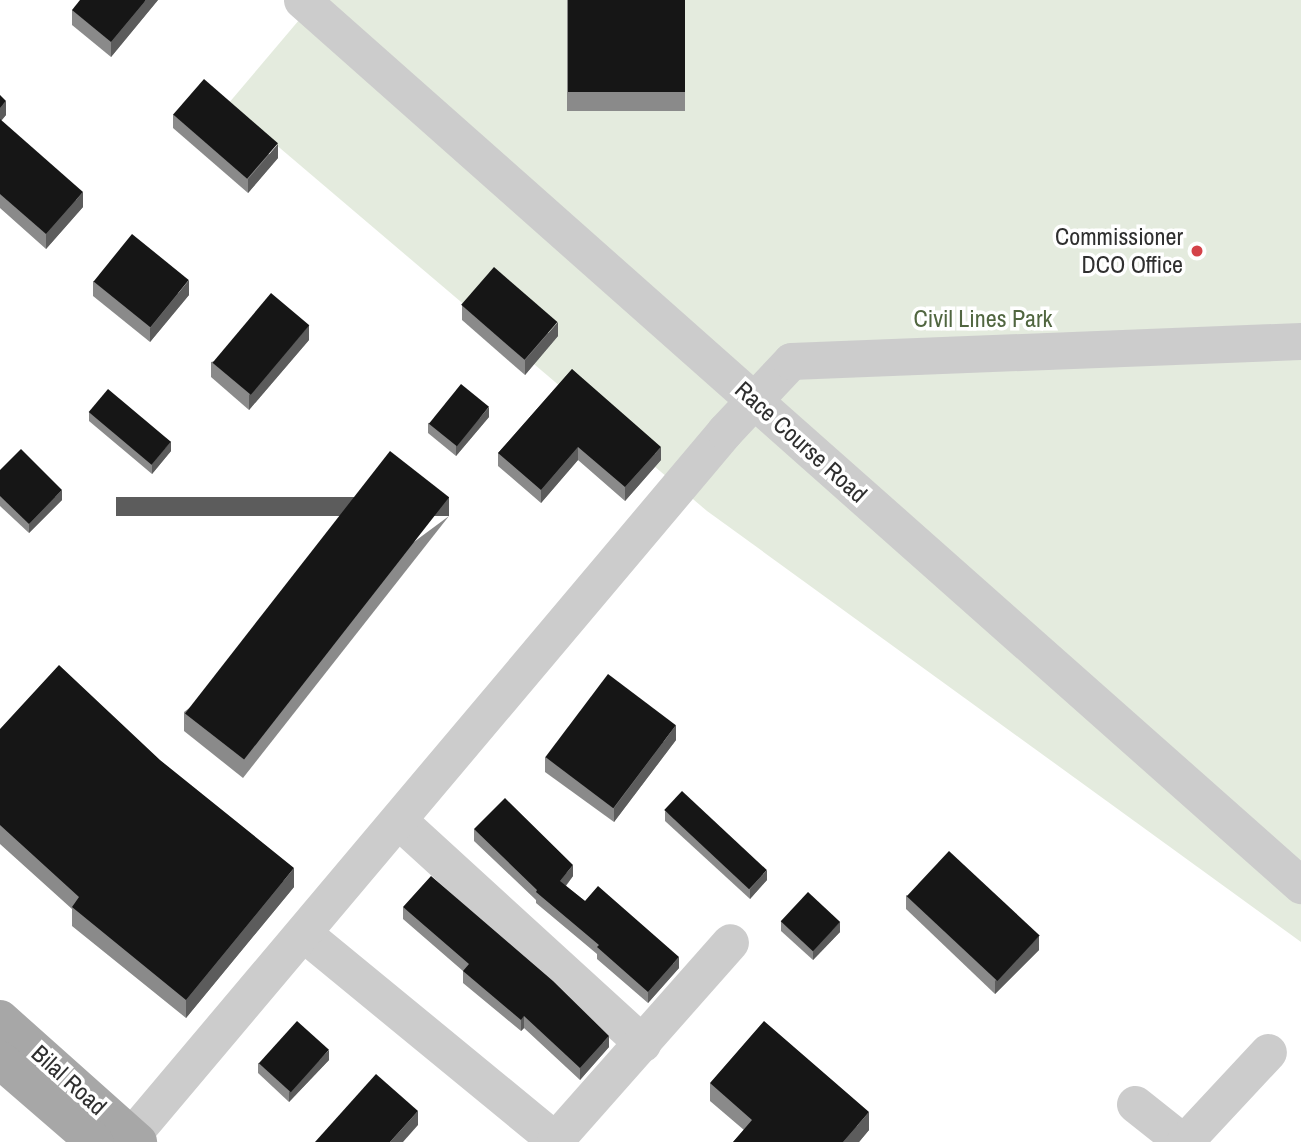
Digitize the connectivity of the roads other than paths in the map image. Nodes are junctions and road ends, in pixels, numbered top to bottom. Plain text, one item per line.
1 (302, 0) edge
2 (1301, 341) edge
3 (754, 401) junction
4 (398, 820) junction
5 (1301, 885) edge
6 (303, 933) junction
7 (730, 942) dead end
8 (0, 1018) edge
9 (642, 1043) junction
10 (1268, 1052) dead end
11 (0, 1059) edge
12 (1135, 1104) dead end
13 (135, 1139) edge
14 (94, 1142) edge
15 (1184, 1142) edge

1 - 3 street, Race Course Road
2 - 3 street
3 - 4 street
3 - 5 street, Race Course Road
4 - 6 street
4 - 9 street
6 - 9 street
6 - 13 street
7 - 9 street
8 - 13 main road, Bilal Road
10 - 15 street
11 - 14 main road, Bilal Road
12 - 15 street

